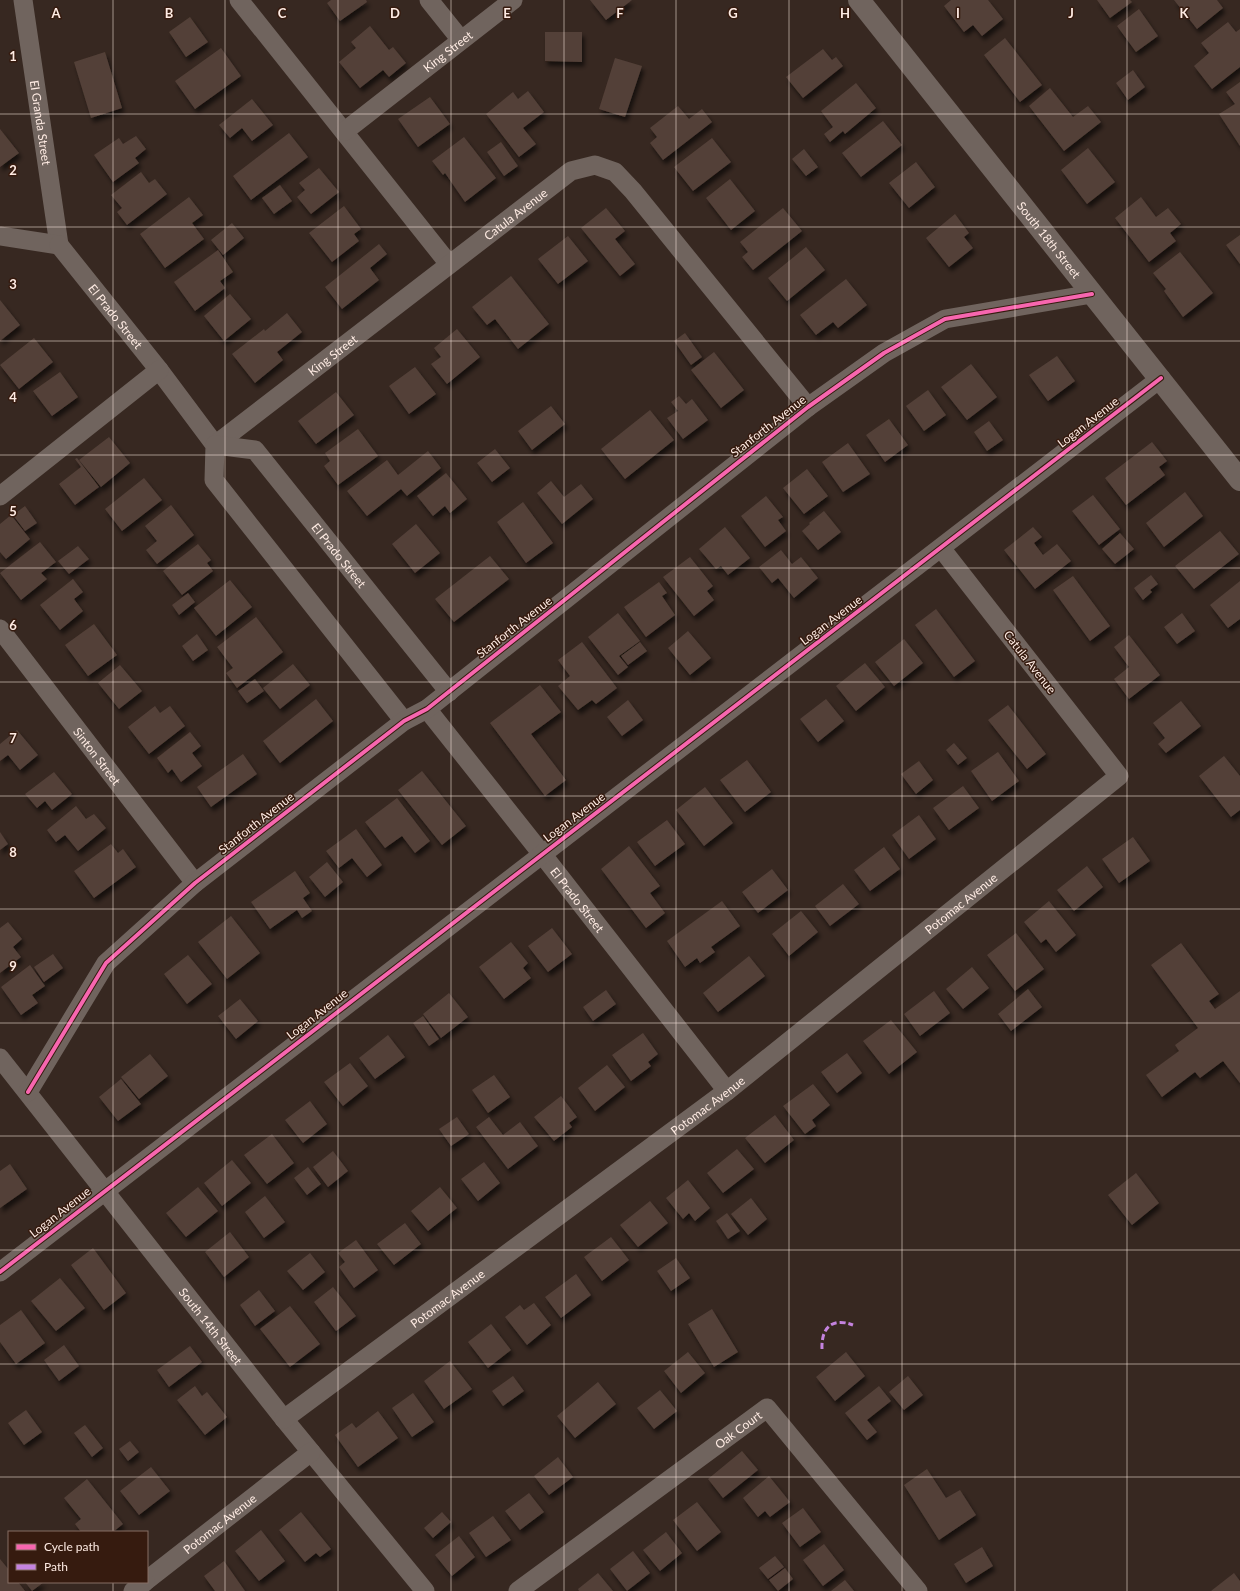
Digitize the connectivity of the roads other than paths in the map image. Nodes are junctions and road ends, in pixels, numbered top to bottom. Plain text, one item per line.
1 (23, 0) edge
2 (239, 0) edge
3 (429, 0) edge
4 (513, 0) edge
5 (859, 0) edge
6 (461, 40) junction
7 (345, 131) junction
8 (0, 236) edge
9 (59, 245) junction
10 (449, 264) junction
11 (1092, 294) junction
12 (158, 370) junction
13 (1160, 378) junction
14 (808, 407) junction
15 (215, 445) junction
16 (1240, 480) edge
17 (0, 496) edge
18 (941, 548) junction
19 (0, 629) edge
20 (449, 692) junction
21 (427, 709) junction
22 (404, 721) junction
23 (1119, 776) joint
24 (542, 854) junction
25 (195, 884) junction
26 (0, 1058) edge
27 (727, 1091) junction
28 (28, 1092) junction
29 (105, 1190) junction
30 (0, 1272) edge
31 (284, 1419) junction
32 (311, 1452) junction
33 (148, 1579) edge
34 (143, 1583) edge
35 (133, 1591) edge
36 (425, 1591) edge
37 (518, 1591) edge
38 (918, 1591) edge

1 - 9 street, El Granda Street
2 - 7 street
3 - 6 street
4 - 6 street, King Street
5 - 11 main road, South 18th Street
6 - 7 street, King Street
7 - 10 street
8 - 9 street
9 - 12 street, El Prado Street
10 - 14 street, Catula Avenue
10 - 15 street, King Street
11 - 13 main road, South 18th Street
11 - 14 street, Stanforth Avenue
12 - 15 street, El Prado Street
12 - 17 street
13 - 16 main road, South 18th Street
13 - 18 street, Logan Avenue
14 - 20 street, Stanforth Avenue
15 - 20 street, El Prado Street
15 - 22 street
18 - 23 street, Catula Avenue
18 - 24 street, Logan Avenue
19 - 25 street, Sinton Street
20 - 21 street, Stanforth Avenue
21 - 22 street, Stanforth Avenue
21 - 24 street, El Prado Street
22 - 25 street, Stanforth Avenue
23 - 27 street, Potomac Avenue
24 - 27 street, El Prado Street
24 - 29 street, Logan Avenue
25 - 28 street, Stanforth Avenue
26 - 28 street, South 14th Street
27 - 31 street, Potomac Avenue
28 - 29 street, South 14th Street
29 - 30 street, Logan Avenue
29 - 31 street, South 14th Street
31 - 32 street, South 14th Street
32 - 33 street, Potomac Avenue
32 - 36 street, South 14th Street
34 - 35 street, Potomac Avenue
37 - 38 street, Oak Court

